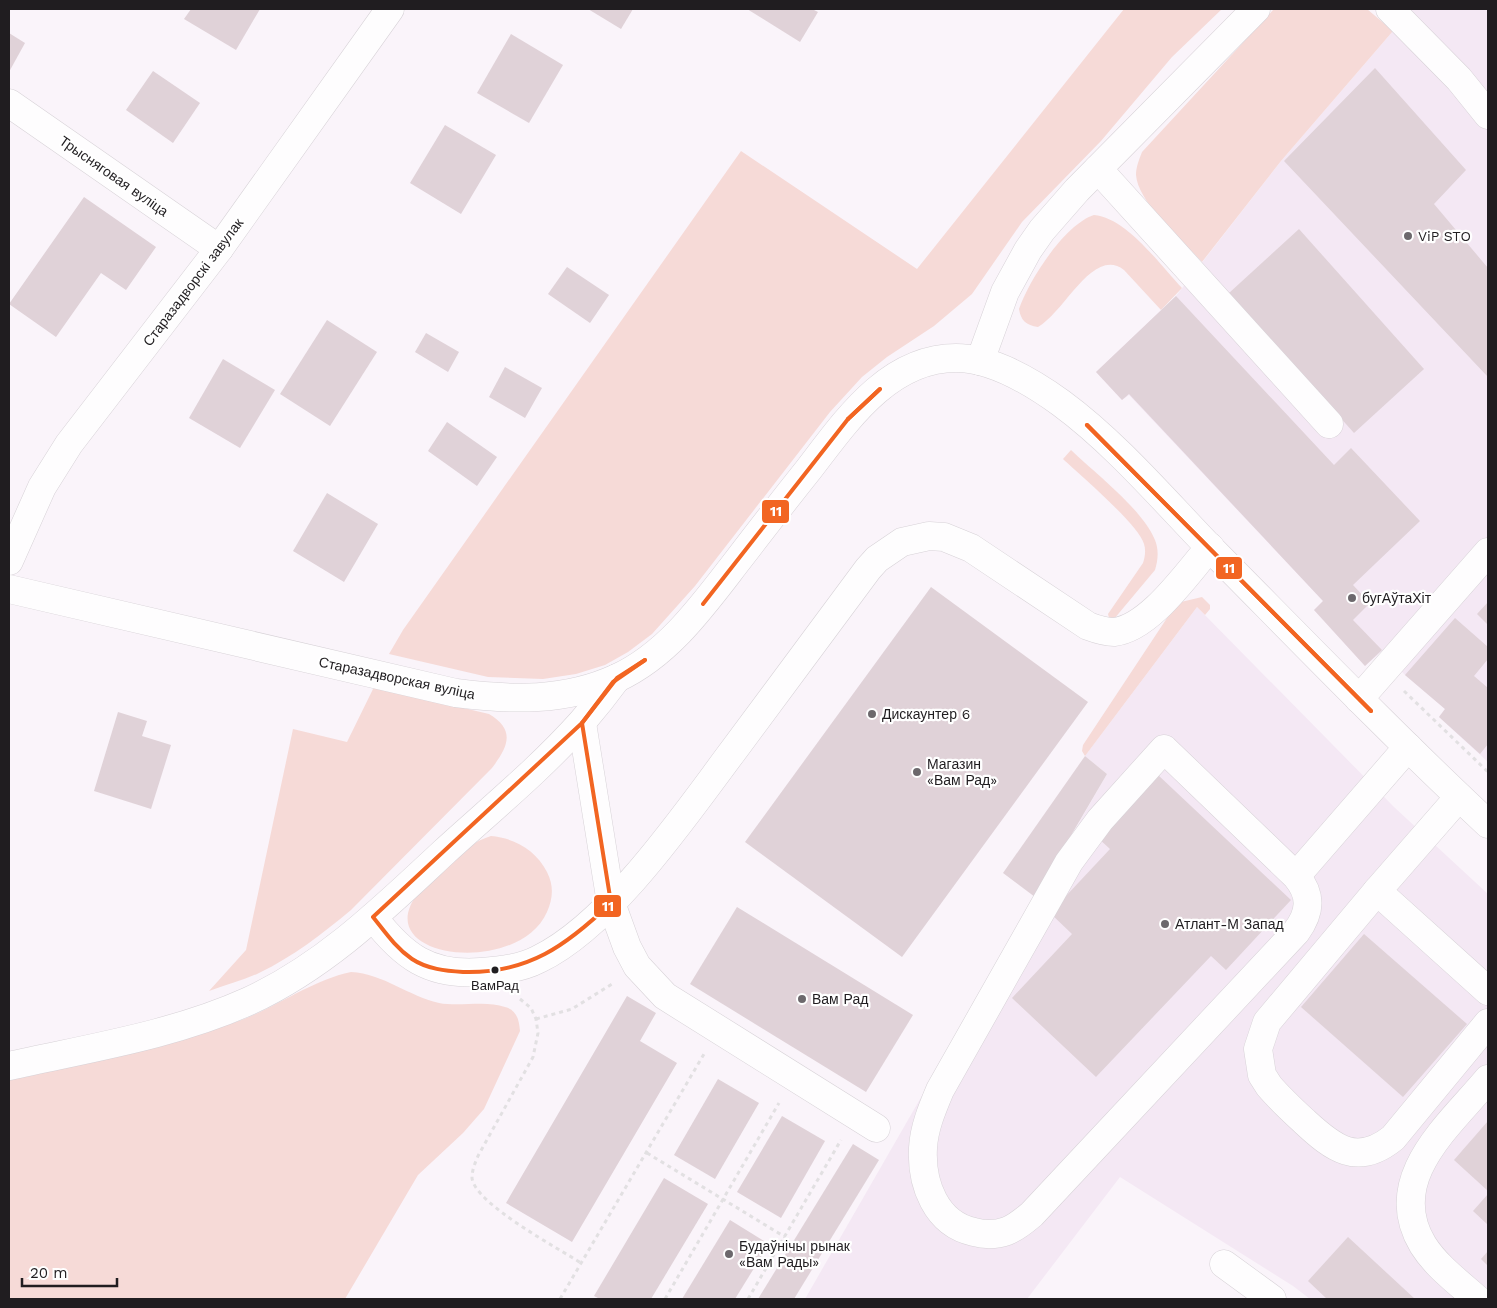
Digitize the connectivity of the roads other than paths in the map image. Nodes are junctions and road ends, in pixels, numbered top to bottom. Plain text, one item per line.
1 (390, 9) edge
2 (1256, 9) edge
3 (1390, 9) edge
4 (9, 103) edge
5 (1488, 115) edge
6 (1098, 169) junction
7 (219, 249) junction
8 (980, 361) junction
9 (1329, 424) dead end
10 (1210, 547) junction
11 (1488, 552) edge
12 (9, 562) edge
13 (9, 589) edge
14 (617, 678) junction
15 (1359, 699) junction
16 (582, 723) junction
17 (1408, 747) junction
18 (1460, 797) junction
19 (1488, 824) edge
20 (1296, 876) junction
21 (1378, 891) junction
22 (611, 903) junction
23 (373, 917) junction
24 (1488, 991) edge
25 (1488, 1023) edge
26 (9, 1066) edge
27 (1488, 1079) edge
28 (866, 1122) road end
29 (1224, 1264) dead end
30 (1272, 1299) edge
31 (1477, 1299) edge

1 - 7 street, Старазадворскі завулак
2 - 6 street
3 - 5 street
4 - 7 street, Трысняговая вуліца
6 - 8 street
6 - 9 street
7 - 12 street, Старазадворскі завулак
8 - 10 street, Старазадворская вуліца
8 - 14 street, Старазадворская вуліца
10 - 15 street, Старазадворская вуліца
10 - 22 street
11 - 15 street
13 - 14 street, Старазадворская вуліца
14 - 16 street
15 - 17 street, Старазадворская вуліца
16 - 22 street
16 - 23 street
17 - 18 street, Старазадворская вуліца
17 - 20 street
18 - 19 street, Старазадворская вуліца
18 - 21 street
20 - 20 street
21 - 24 street
21 - 25 street
22 - 23 street
22 - 28 street
23 - 26 street
27 - 31 street
29 - 30 street

